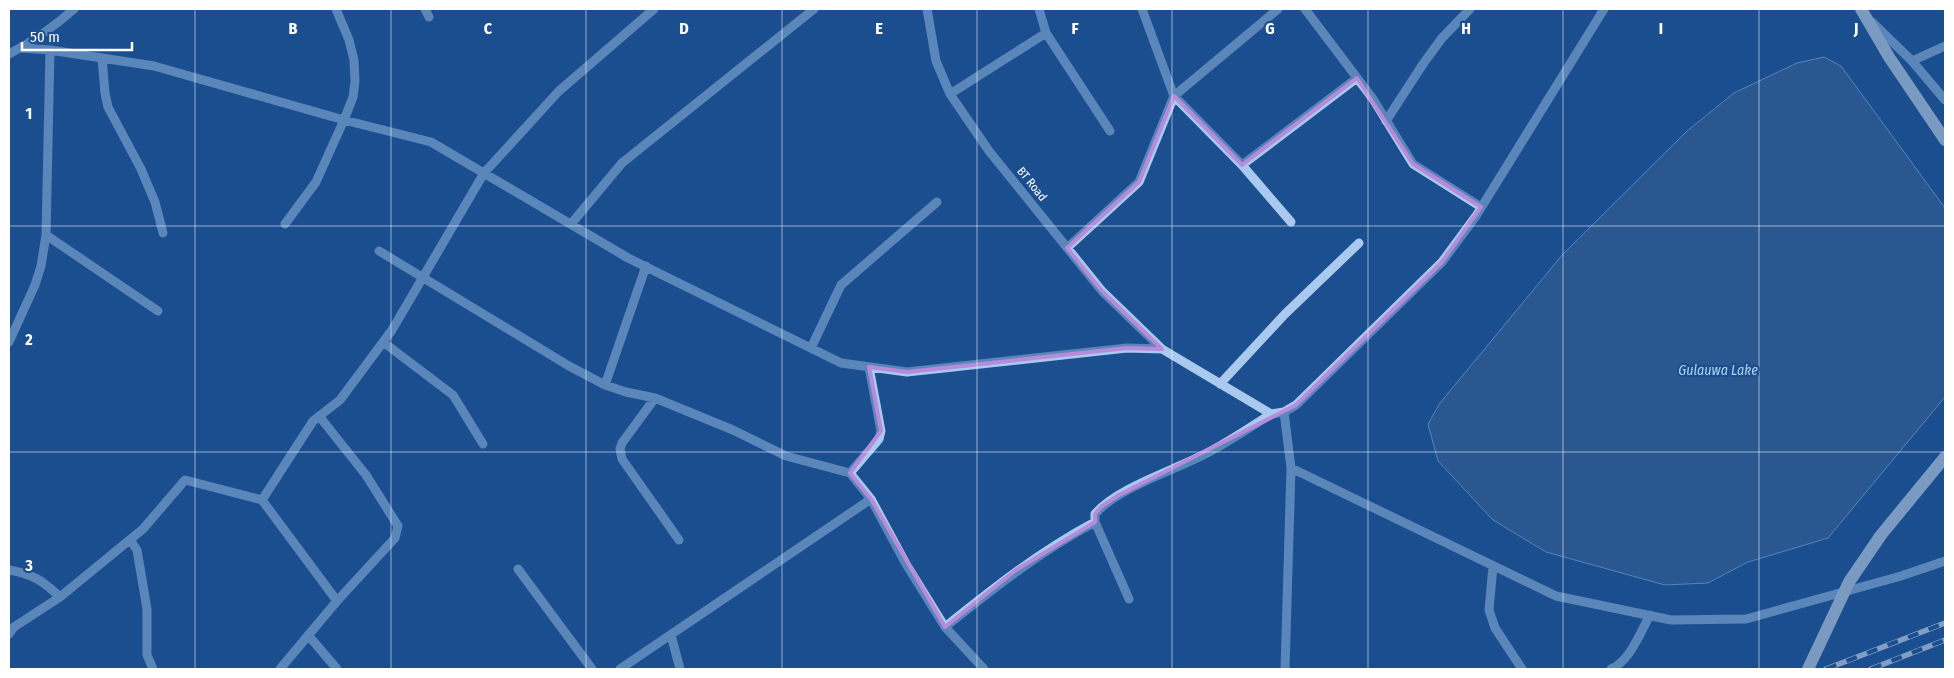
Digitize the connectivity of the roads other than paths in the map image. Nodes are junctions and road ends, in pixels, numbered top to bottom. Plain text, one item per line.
1 (74, 9) edge
2 (336, 9) edge
3 (654, 9) edge
4 (814, 9) edge
5 (927, 9) edge
6 (1039, 9) edge
7 (1142, 9) edge
8 (1278, 9) edge
9 (1305, 9) edge
10 (1470, 9) edge
11 (1604, 9) edge
12 (1862, 11) edge
13 (1046, 33) junction
14 (1945, 46) edge
15 (21, 48) junction
16 (50, 50) junction
17 (9, 54) edge
18 (102, 58) junction
19 (1912, 61) junction
20 (1357, 78) junction
21 (950, 94) junction
22 (1174, 96) junction
23 (1945, 100) edge
24 (344, 120) junction
25 (1386, 121) junction
26 (1110, 131) dead end
27 (1945, 140) edge
28 (1242, 165) junction
29 (484, 173) junction
30 (937, 202) dead end
31 (1481, 207) junction
32 (1291, 222) dead end
33 (285, 224) dead end
34 (571, 224) junction
35 (163, 233) dead end
36 (46, 235) junction
37 (1359, 243) dead end
38 (1067, 248) junction
39 (379, 251) dead end
40 (646, 266) junction
41 (424, 276) junction
42 (158, 311) dead end
43 (9, 342) edge
44 (383, 342) junction
45 (811, 348) junction
46 (1162, 349) junction
47 (869, 367) junction
48 (1220, 384) junction
49 (605, 385) junction
50 (655, 398) junction
51 (1284, 412) junction
52 (1271, 414) junction
53 (319, 416) junction
54 (483, 444) dead end
55 (1945, 457) edge
56 (1291, 468) junction
57 (850, 472) junction
58 (871, 499) junction
59 (262, 500) junction
60 (1095, 522) junction
61 (130, 540) junction
62 (679, 540) dead end
63 (1945, 561) edge
64 (1493, 566) junction
65 (518, 569) dead end
66 (9, 570) edge
67 (60, 597) junction
68 (1129, 600) dead end
69 (337, 601) junction
70 (1650, 616) junction
71 (945, 627) junction
72 (9, 634) edge
73 (308, 635) junction
74 (671, 635) junction
75 (153, 669) edge
76 (280, 669) edge
77 (337, 669) edge
78 (592, 669) edge
79 (620, 669) edge
80 (680, 669) edge
81 (984, 669) edge
82 (1286, 669) edge
83 (1522, 669) edge
84 (1611, 669) edge
85 (1808, 669) edge

1 - 15 street
2 - 24 street
3 - 29 street
4 - 34 street
5 - 21 street, BT Road
6 - 13 street
7 - 22 street
8 - 22 street
9 - 20 street
10 - 25 street
11 - 31 street
12 - 19 street
12 - 27 main road
13 - 21 street
13 - 26 street
14 - 19 street
15 - 16 street
15 - 17 street
16 - 18 street
16 - 36 street
18 - 24 street
18 - 35 street
19 - 23 street
20 - 25 street
20 - 28 street
21 - 38 street, BT Road
22 - 28 street
22 - 38 street
24 - 29 street
24 - 33 street
25 - 31 street
28 - 32 street
29 - 34 street
29 - 41 street
30 - 45 street
31 - 51 street
34 - 40 street
36 - 42 street
36 - 43 street
37 - 48 street
38 - 46 street, BT Road
39 - 41 street
40 - 45 street
40 - 49 street
41 - 44 street
41 - 49 street
44 - 53 street
44 - 54 street
45 - 47 street
46 - 47 street
46 - 48 street, BT Road
47 - 57 street
48 - 52 street, BT Road
49 - 50 street
50 - 57 street
50 - 62 street
51 - 52 street
51 - 56 street
52 - 60 street
53 - 59 street
53 - 69 street
55 - 85 main road, bridge
56 - 64 street
56 - 82 street
57 - 58 street
58 - 71 street
58 - 74 street
59 - 61 street
59 - 69 street
60 - 68 street
60 - 71 street
61 - 67 street
61 - 75 street
63 - 70 street
64 - 70 street
64 - 83 street
65 - 78 street
66 - 67 street
67 - 72 street
69 - 73 street
70 - 84 street
71 - 81 street
73 - 76 street
73 - 77 street
74 - 79 street
74 - 80 street

